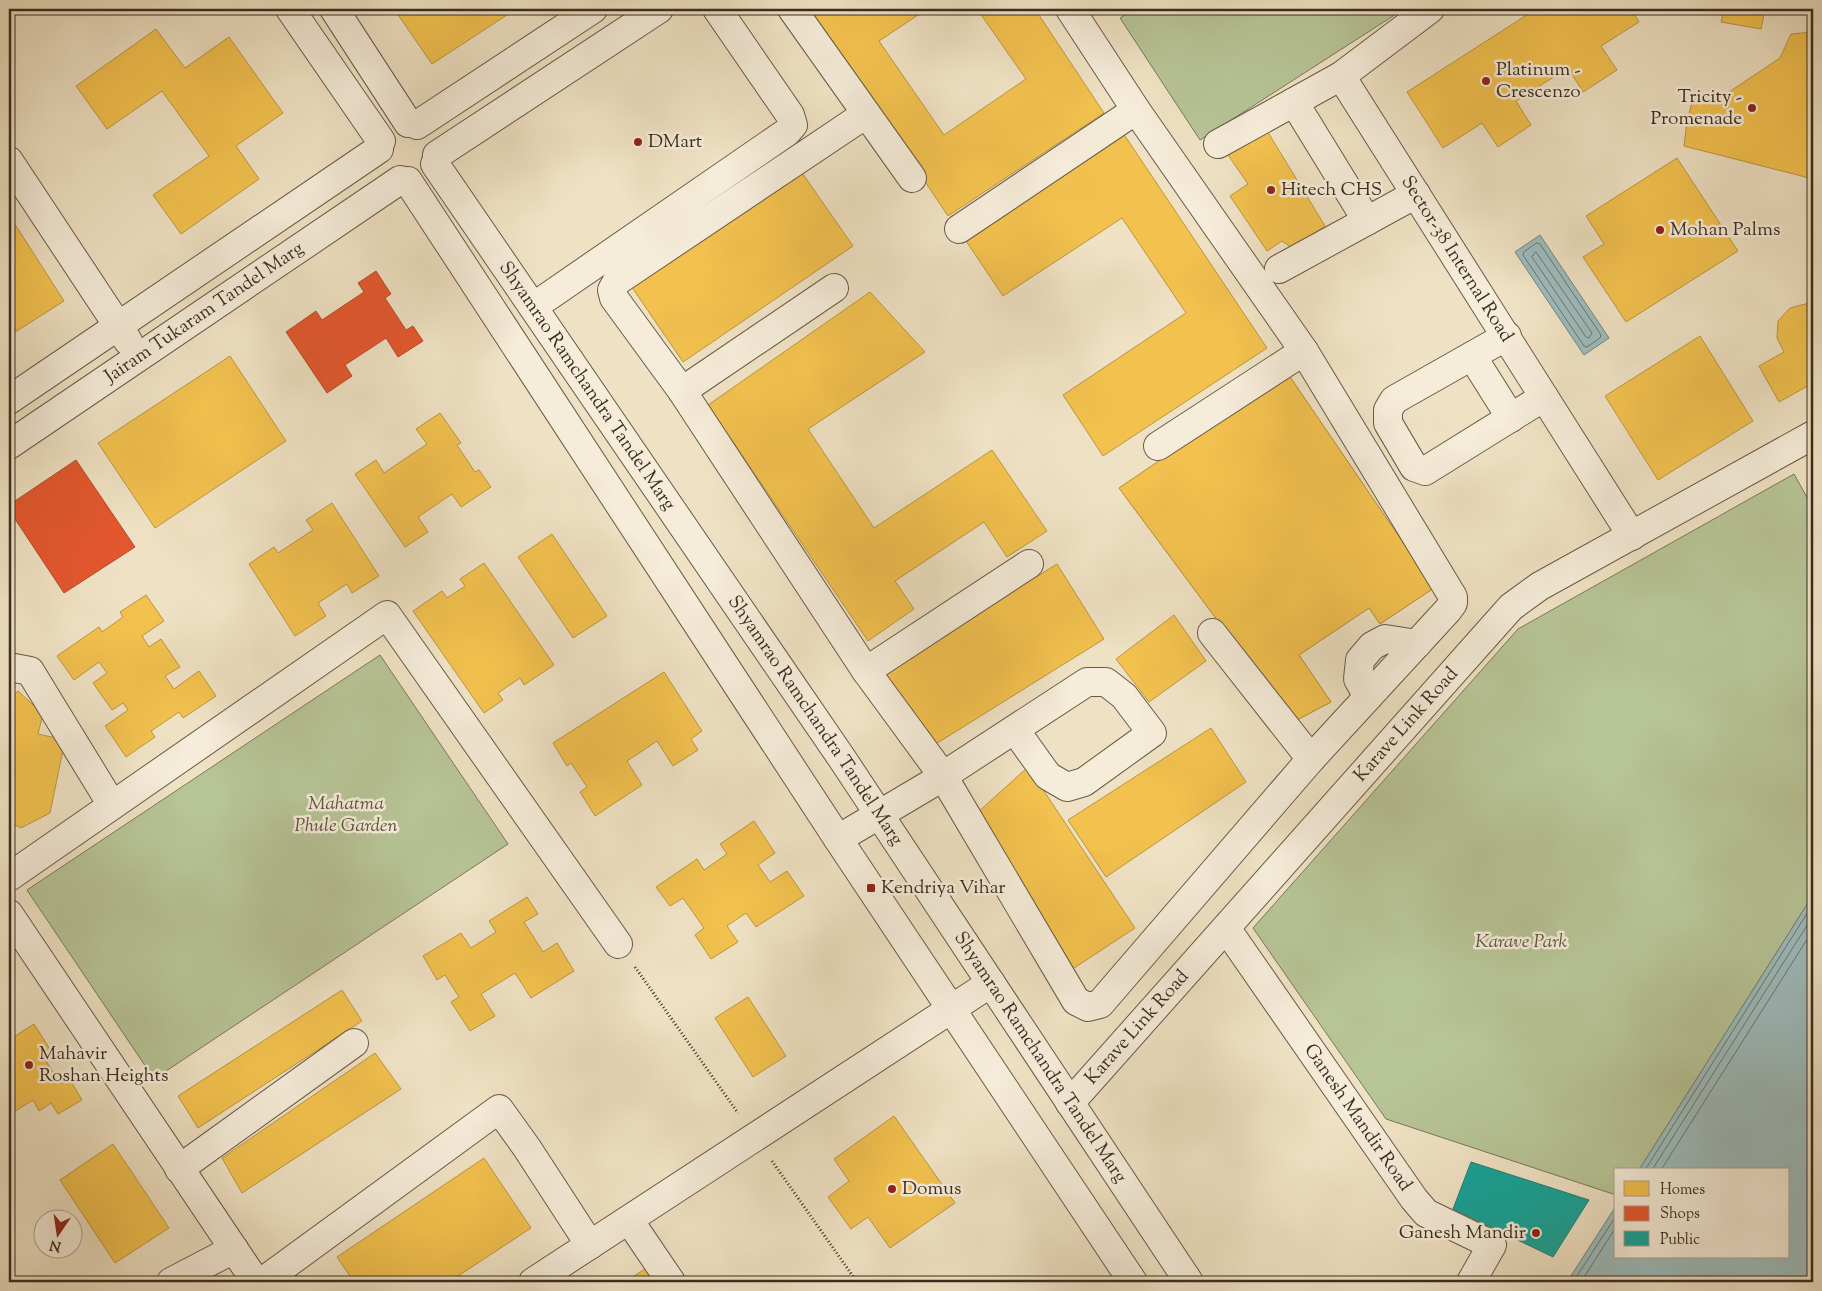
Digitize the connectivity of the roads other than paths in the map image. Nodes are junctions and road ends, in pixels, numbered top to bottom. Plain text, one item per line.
1 (290, 9) edge
2 (334, 9) edge
3 (659, 9) edge
4 (717, 9) edge
5 (792, 9) edge
6 (1070, 9) edge
7 (1430, 9) edge
8 (588, 10) edge
9 (1341, 76) junction
10 (1294, 102) junction
11 (1136, 110) junction
12 (866, 114) junction
13 (413, 124) junction
14 (1218, 144) dead end
15 (380, 145) junction
16 (436, 160) junction
17 (9, 161) edge
18 (912, 178) dead end
19 (404, 181) junction
20 (1416, 194) junction
21 (1367, 221) junction
22 (959, 229) dead end
23 (1279, 269) dead end
24 (834, 288) dead end
25 (533, 307) junction
26 (118, 326) junction
27 (1507, 336) junction
28 (1304, 351) junction
29 (1472, 356) junction
30 (139, 357) junction
31 (682, 391) junction
32 (1544, 397) junction
33 (9, 400) edge
34 (1510, 418) junction
35 (1813, 436) edge
36 (9, 445) edge
37 (1158, 446) dead end
38 (1632, 536) junction
39 (1030, 564) dead end
40 (1212, 633) dead end
41 (9, 667) edge
42 (866, 672) junction
43 (1014, 730) junction
44 (1311, 758) junction
45 (943, 776) junction
46 (112, 805) junction
47 (879, 814) junction
48 (838, 839) junction
49 (9, 877) edge
50 (9, 914) edge
51 (1226, 928) junction
52 (618, 944) dead end
53 (991, 983) junction
54 (951, 1010) junction
55 (354, 1043) dead end
56 (1070, 1103) junction
57 (179, 1169) junction
58 (629, 1220) junction
59 (590, 1245) junction
60 (234, 1250) junction
61 (205, 1275) edge
62 (171, 1282) edge
63 (256, 1282) edge
64 (262, 1282) edge
65 (533, 1282) edge
66 (671, 1282) edge
67 (1133, 1282) edge
68 (1189, 1282) edge
69 (1470, 1282) edge

1 - 15 street
2 - 13 street
3 - 16 street
4 - 25 street
5 - 12 street
6 - 11 street
7 - 9 street
8 - 13 street
9 - 10 street
9 - 20 street, Sector-38 Internal Road
10 - 14 street
10 - 21 street
11 - 22 street
11 - 28 street
12 - 18 street
12 - 31 street
13 - 15 street
13 - 16 street
15 - 19 street
15 - 26 street, Jairam Tukaram Tandel Marg
16 - 19 street
16 - 25 street, Shyamrao Ramchandra Tandel Marg
17 - 26 street
19 - 30 street, Jairam Tukaram Tandel Marg
19 - 48 street, Shyamrao Ramchandra Tandel Marg
20 - 21 street
20 - 27 street, Sector-38 Internal Road
21 - 23 street
24 - 31 street
25 - 47 street, Shyamrao Ramchandra Tandel Marg
26 - 30 street
26 - 33 street, Jairam Tukaram Tandel Marg
27 - 29 street
27 - 32 street, Sector-38 Internal Road
28 - 37 street
28 - 44 street
29 - 34 street
29 - 34 street
30 - 36 street, Jairam Tukaram Tandel Marg
31 - 42 street
32 - 34 street
32 - 38 street, Sector-38 Internal Road
35 - 38 street, Karave Link Road
38 - 51 street, Karave Link Road
39 - 42 street
40 - 44 street
41 - 46 street
42 - 45 street
43 - 43 street
43 - 45 street
44 - 45 street
45 - 47 street
46 - 49 street
46 - 52 street
47 - 48 street
47 - 53 street, Shyamrao Ramchandra Tandel Marg
48 - 54 street, Shyamrao Ramchandra Tandel Marg
50 - 57 street
51 - 56 street, Karave Link Road
51 - 69 street, Ganesh Mandir Road
53 - 54 street
53 - 56 street, Shyamrao Ramchandra Tandel Marg
54 - 58 street
54 - 67 street, Shyamrao Ramchandra Tandel Marg
55 - 57 street
56 - 68 street, Shyamrao Ramchandra Tandel Marg
57 - 60 street
58 - 59 street
58 - 66 street
59 - 64 street
59 - 65 street
60 - 61 street
60 - 63 street
61 - 62 street

